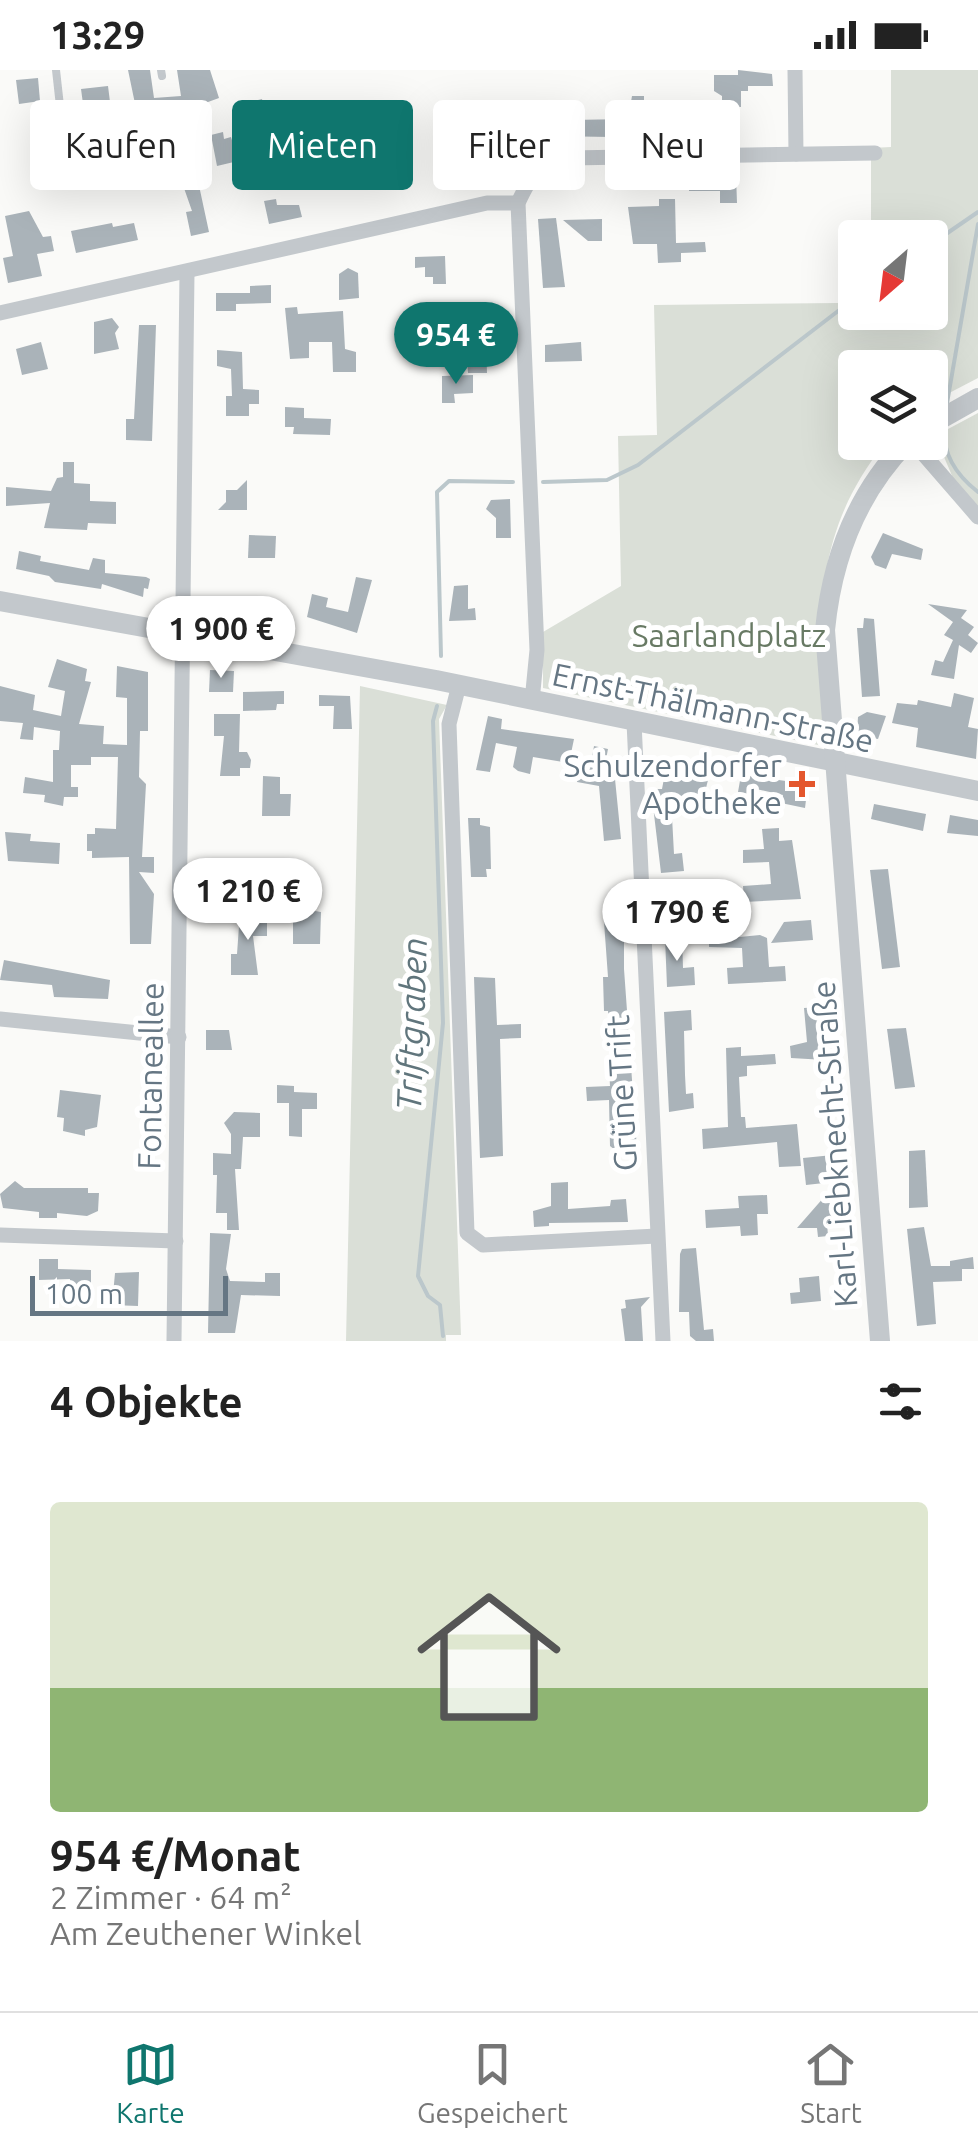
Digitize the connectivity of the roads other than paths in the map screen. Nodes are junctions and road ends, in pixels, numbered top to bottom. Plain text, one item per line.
1 (56, 70) edge
2 (795, 70) edge
3 (59, 100) edge
4 (874, 153) dead end
5 (796, 154) junction
6 (518, 203) junction
7 (187, 272) junction
8 (0, 313) edge
9 (970, 402) edge
10 (948, 415) edge
11 (896, 460) edge
12 (926, 460) edge
13 (978, 517) edge
14 (0, 601) edge
15 (184, 634) junction
16 (459, 685) junction
17 (532, 701) junction
18 (634, 722) junction
19 (834, 763) junction
20 (978, 791) edge
21 (0, 1019) edge
22 (179, 1037) junction
23 (0, 1236) edge
24 (657, 1236) junction
25 (176, 1240) junction
26 (174, 1341) edge
27 (663, 1341) edge
28 (880, 1341) edge

1 - 3 lane
2 - 5 street
4 - 5 street
5 - 6 street
6 - 7 street
6 - 17 street
7 - 8 street
7 - 15 street, Fontaneallee
9 - 10 street
11 - 19 street, Karl-Liebknecht-Straße
12 - 13 street
14 - 15 street, Ernst-Thälmann-Straße
15 - 16 street, Ernst-Thälmann-Straße
15 - 22 street, Fontaneallee
16 - 17 street, Ernst-Thälmann-Straße
16 - 24 street
17 - 18 street, Ernst-Thälmann-Straße
18 - 19 street, Ernst-Thälmann-Straße
18 - 24 street, Grüne Trift
19 - 20 street, Ernst-Thälmann-Straße
19 - 28 street, Karl-Liebknecht-Straße
21 - 22 street
22 - 25 street, Fontaneallee
23 - 25 street
24 - 27 street, Grüne Trift
25 - 26 street, Fontaneallee

